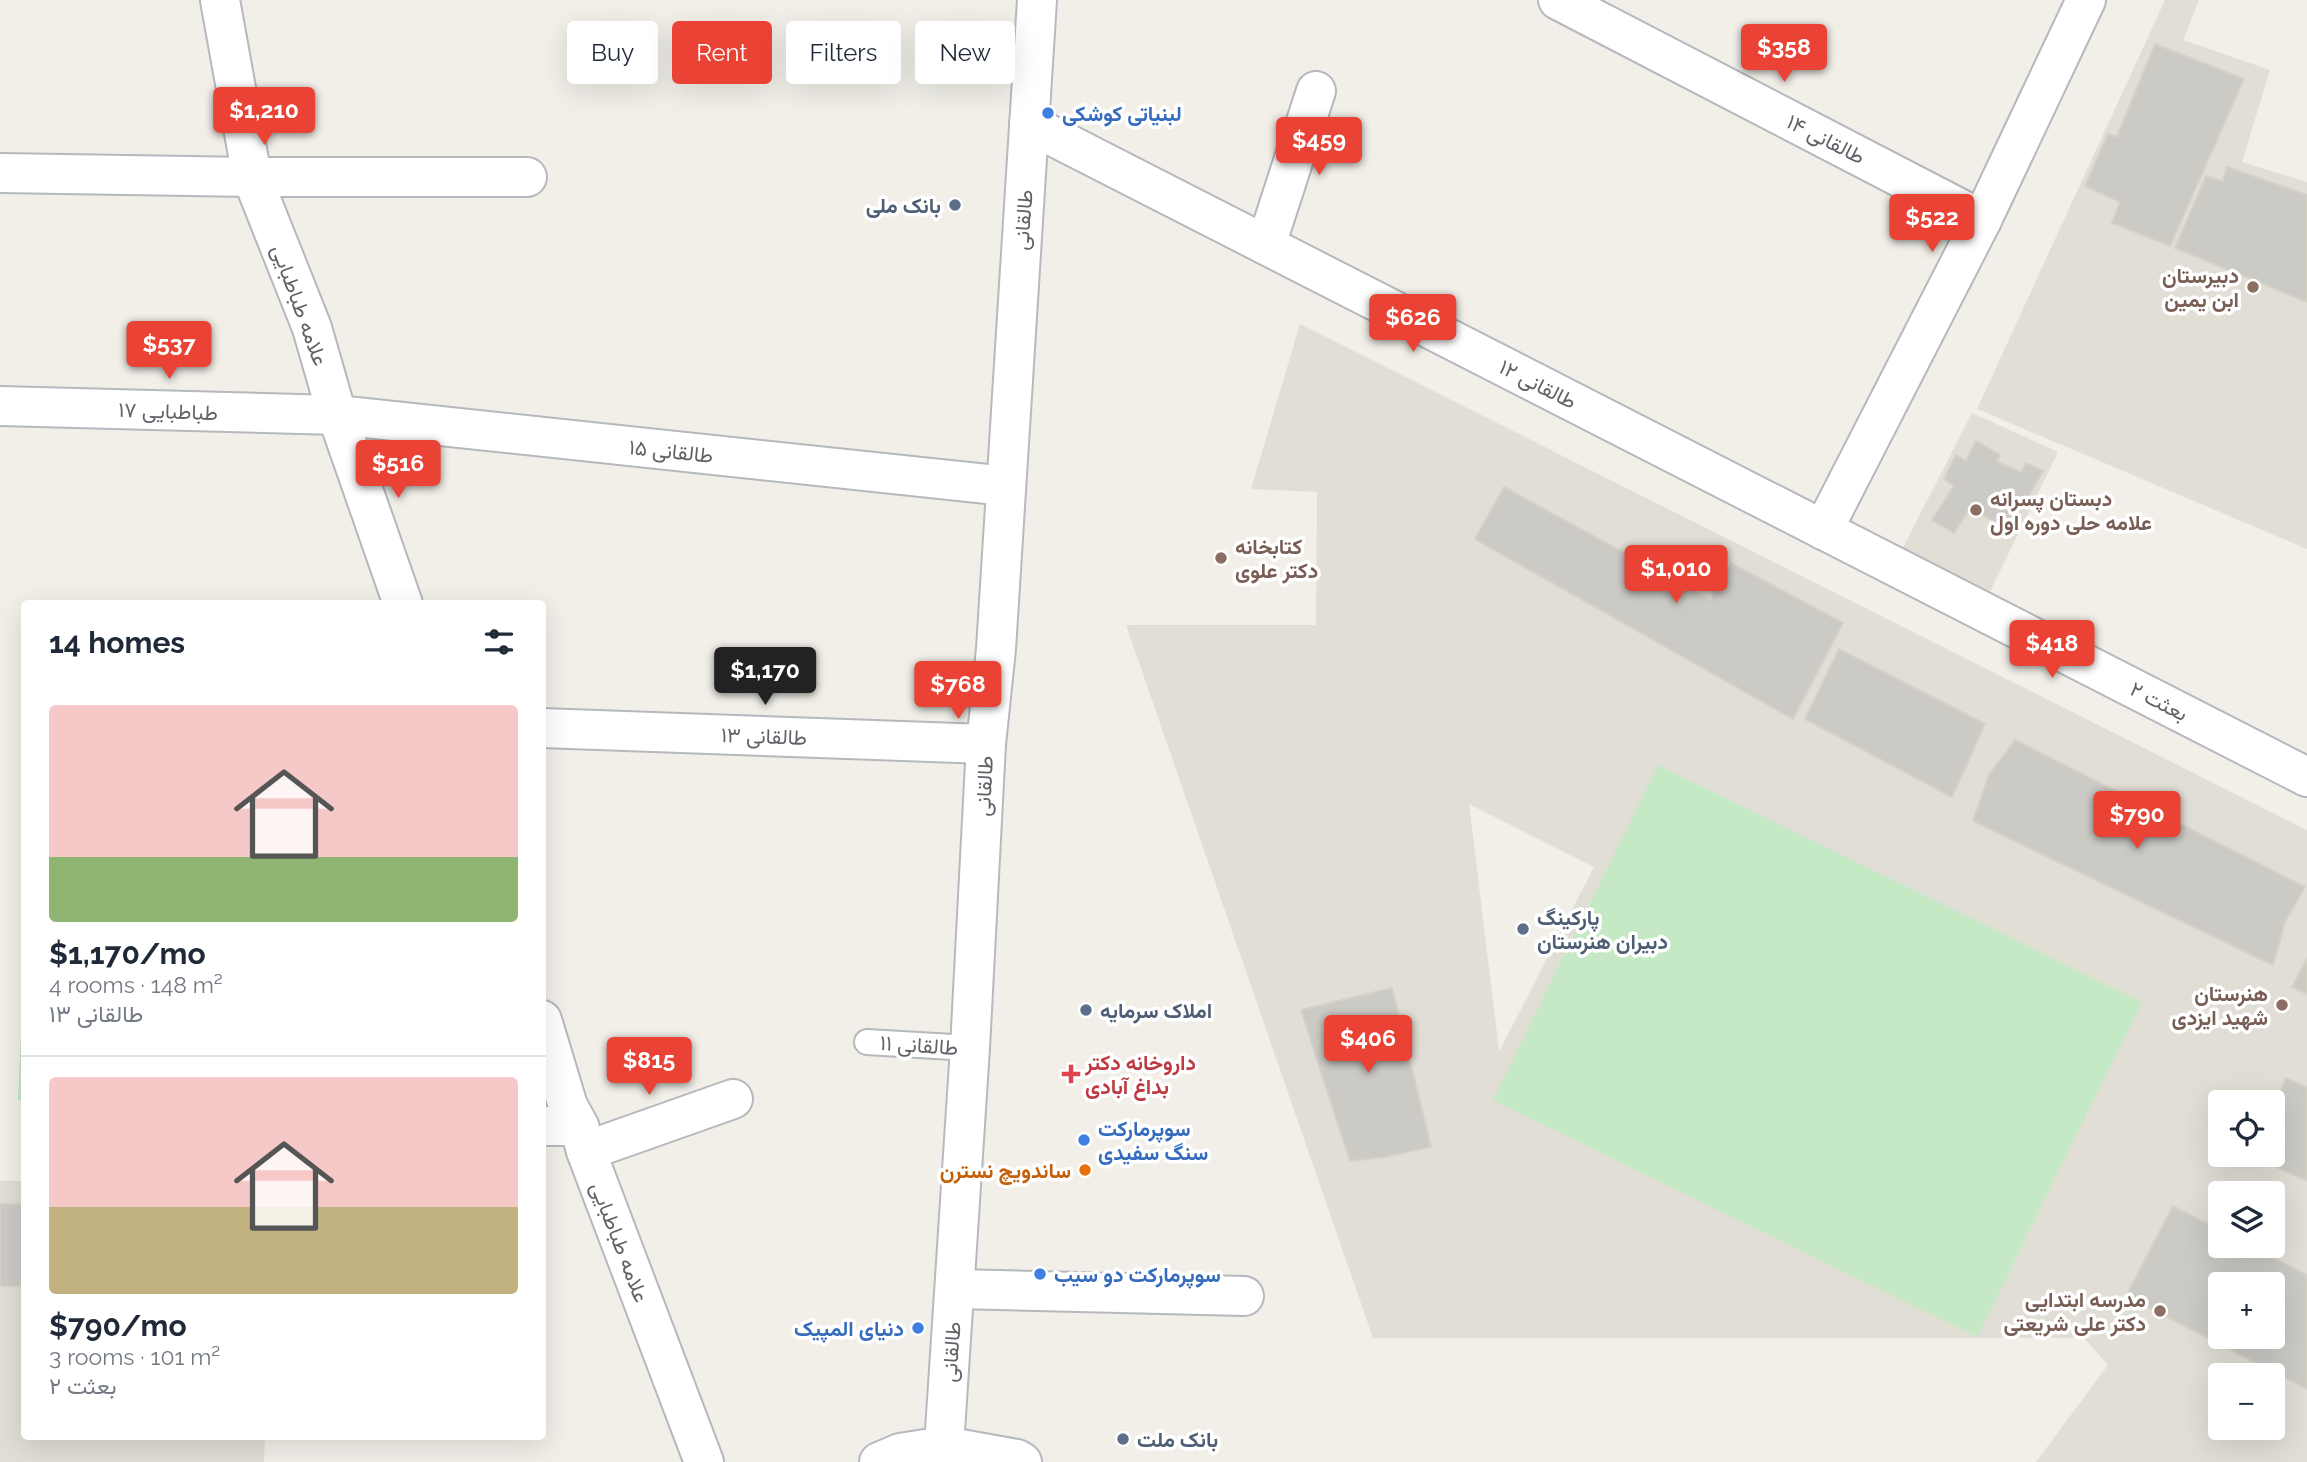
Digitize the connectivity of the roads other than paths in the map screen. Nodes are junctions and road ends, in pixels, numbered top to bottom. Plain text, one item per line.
1 (220, 0) edge
2 (1037, 0) edge
3 (1558, 0) edge
4 (2085, 0) edge
5 (1316, 91) dead end
6 (1029, 124) junction
7 (0, 173) edge
8 (252, 177) junction
9 (527, 177) dead end
10 (1982, 220) junction
11 (1266, 245) junction
12 (0, 406) edge
13 (337, 415) junction
14 (1006, 486) junction
15 (1823, 530) junction
16 (401, 600) edge
17 (546, 728) edge
18 (986, 744) junction
19 (2307, 777) edge
20 (546, 1037) edge
21 (867, 1042) dead end
22 (970, 1048) junction
23 (733, 1099) dead end
24 (569, 1134) edge
25 (955, 1289) junction
26 (1244, 1296) dead end
27 (944, 1446) junction
28 (704, 1462) edge
29 (879, 1462) edge
30 (1022, 1462) edge

1 - 8 street, علامه طباطبایی
2 - 6 street, طالقانی
3 - 10 street, طالقانی ۱۴
4 - 10 street
5 - 11 street
6 - 11 street, طالقانی ۱۲
6 - 14 street, طالقانی
7 - 8 street
8 - 9 street
8 - 13 street, علامه طباطبایی
10 - 15 street
11 - 15 street, طالقانی ۱۲
12 - 13 street, طباطبایی ۱۷
13 - 14 street, طالقانی ۱۵
13 - 16 street, علامه طباطبایی
14 - 18 street, طالقانی
15 - 19 street, بعثت ۲
17 - 18 street, طالقانی ۱۳
18 - 22 street, طالقانی
20 - 24 street, علامه طباطبایی
21 - 22 lane, طالقانی ۱۱
22 - 25 street, طالقانی
23 - 24 street
24 - 28 street, علامه طباطبایی
25 - 26 street
25 - 27 street, طالقانی
27 - 29 street
27 - 30 street

